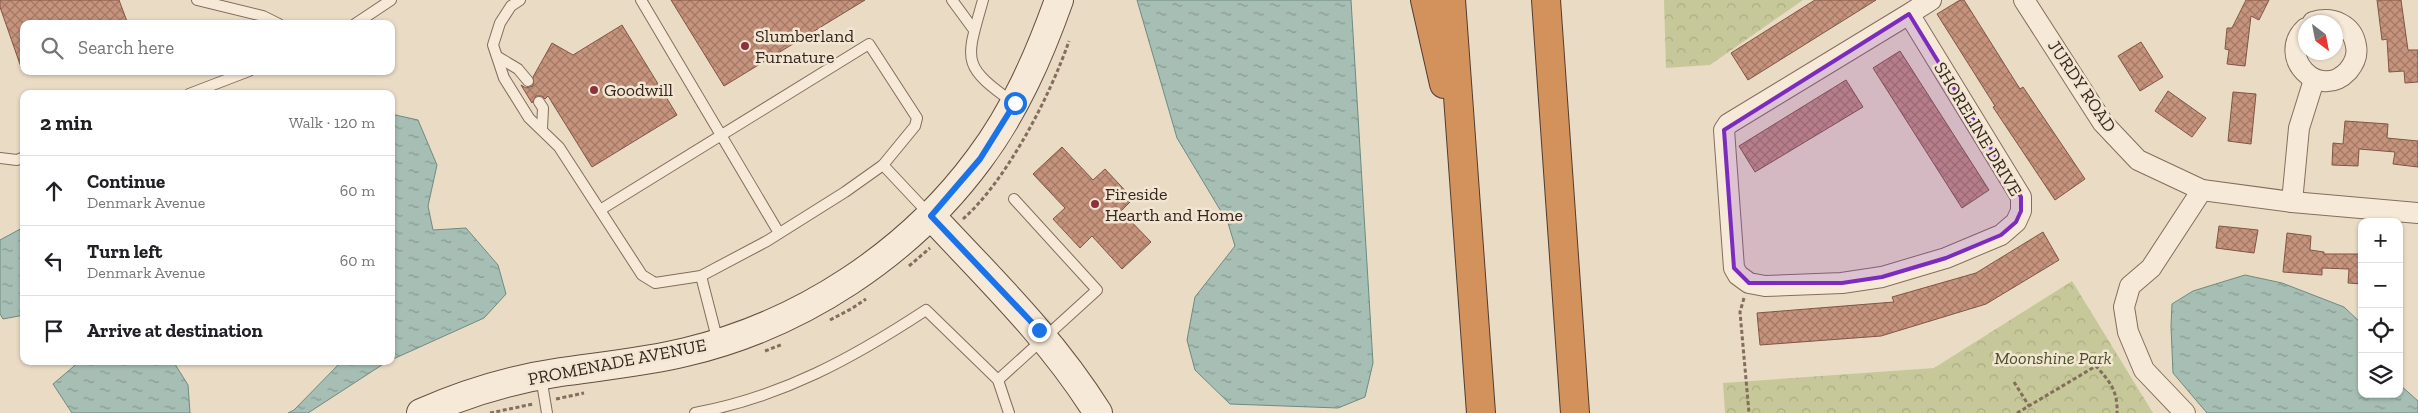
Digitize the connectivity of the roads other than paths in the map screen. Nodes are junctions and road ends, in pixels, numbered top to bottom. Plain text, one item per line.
1 (197, 0) edge
2 (391, 0) edge
3 (520, 0) edge
4 (641, 0) edge
5 (952, 0) edge
6 (982, 0) edge
7 (1059, 0) edge
8 (1425, 0) edge
9 (1451, 0) edge
10 (1546, 0) edge
11 (1931, 0) edge
12 (2024, 0) edge
13 (1909, 14) junction
14 (271, 20) edge
15 (361, 20) edge
16 (2343, 25) edge
17 (974, 30) junction
18 (2298, 39) edge
19 (498, 57) junction
20 (239, 75) edge
21 (528, 80) dead end
22 (2314, 80) junction
23 (199, 90) edge
24 (540, 102) dead end
25 (1015, 103) junction
26 (542, 128) junction
27 (720, 135) junction
28 (0, 158) edge
29 (20, 159) edge
30 (883, 165) junction
31 (1464, 174) junction
32 (2202, 190) junction
33 (1014, 199) dead end
34 (2292, 202) junction
35 (600, 210) junction
36 (2418, 213) edge
37 (931, 216) junction
38 (779, 233) junction
39 (701, 276) junction
40 (1046, 339) junction
41 (718, 343) junction
42 (541, 376) junction
43 (998, 380) junction
44 (421, 413) edge
45 (547, 413) edge
46 (695, 413) edge
47 (1009, 413) edge
48 (1098, 413) edge
49 (1481, 413) edge
50 (1575, 413) edge
51 (2185, 413) edge

1 - 14 lane
2 - 15 lane
3 - 19 lane
4 - 27 lane
5 - 17 lane
6 - 17 lane
7 - 25 street, PROMENADE AVENUE
8 - 31 highway
9 - 31 highway
10 - 50 highway
11 - 13 street
12 - 32 street, JURDY ROAD
13 - 13 street, SHORELINE DRIVE
16 - 22 street
17 - 25 lane
18 - 22 street
19 - 21 lane
19 - 26 lane
20 - 23 lane
22 - 34 street
24 - 26 lane
25 - 37 street, PROMENADE AVENUE
26 - 35 lane
27 - 30 lane
27 - 35 lane
27 - 38 lane
28 - 29 lane
30 - 37 lane
30 - 38 lane
31 - 49 highway
32 - 34 street, JURDY ROAD
32 - 51 street
33 - 40 lane
34 - 36 street, JURDY ROAD
35 - 39 lane
37 - 40 street
37 - 41 street, PROMENADE AVENUE
38 - 39 lane
39 - 41 lane
40 - 43 lane
40 - 48 street
41 - 42 street, PROMENADE AVENUE
42 - 44 street, PROMENADE AVENUE
42 - 45 lane
43 - 46 lane
43 - 47 lane

